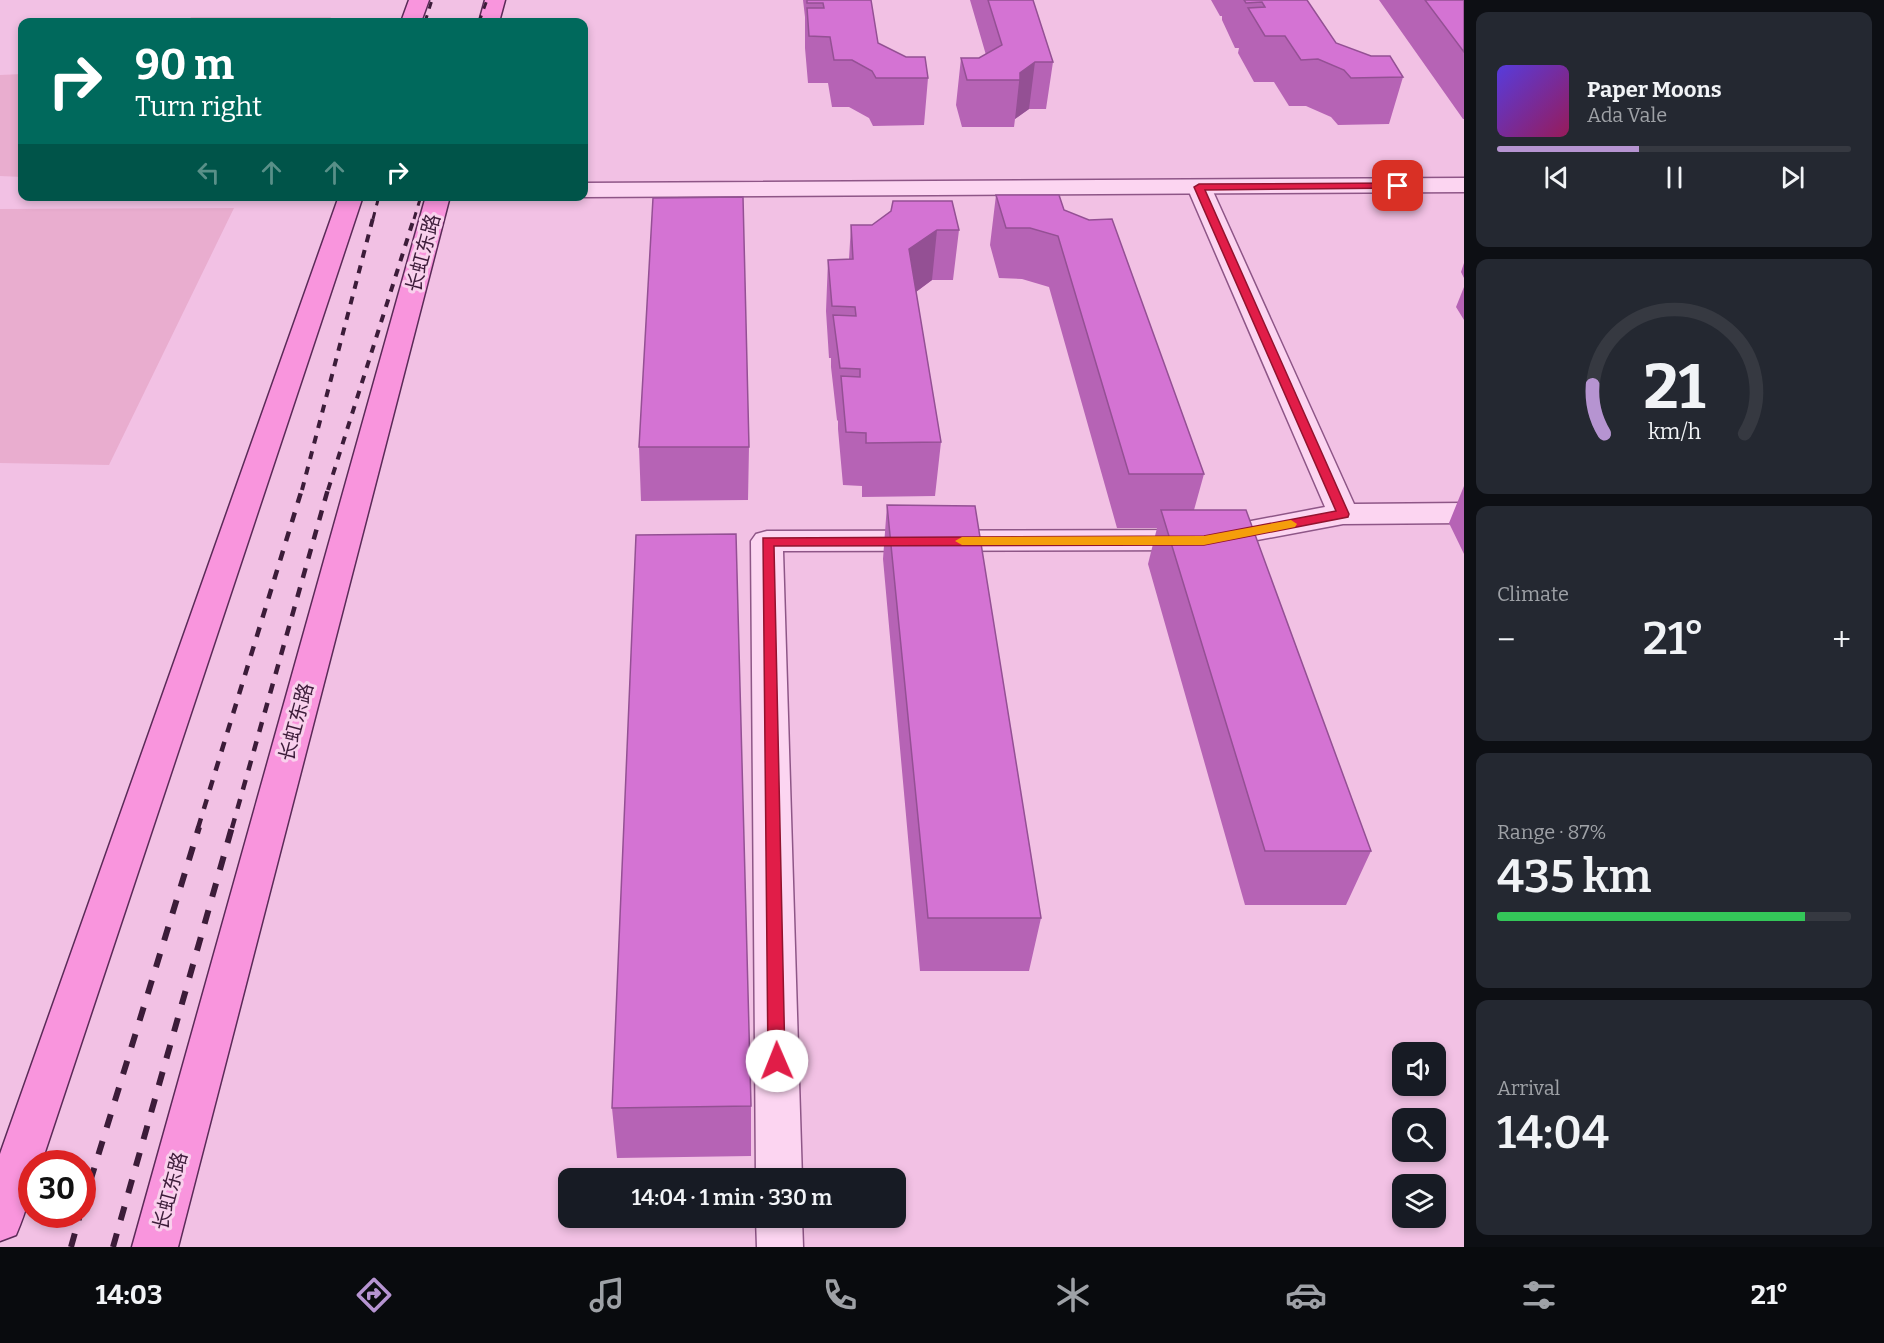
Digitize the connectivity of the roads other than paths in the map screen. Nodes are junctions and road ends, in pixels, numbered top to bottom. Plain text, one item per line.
1 (419, 0) edge
2 (495, 0) edge
3 (412, 18) edge
4 (490, 18) edge
5 (1464, 185) edge
6 (1199, 187) junction
7 (588, 190) edge
8 (349, 201) edge
9 (437, 201) edge
10 (1464, 513) edge
11 (1343, 514) junction
12 (779, 1168) edge
13 (0, 1219) edge
14 (779, 1228) edge
15 (154, 1247) edge
16 (780, 1247) edge

1 - 3 main road
2 - 4 main road
5 - 6 street
6 - 7 street
6 - 11 street
8 - 13 main road
9 - 15 main road, 长虹东路
10 - 11 street
11 - 12 street
14 - 16 street

